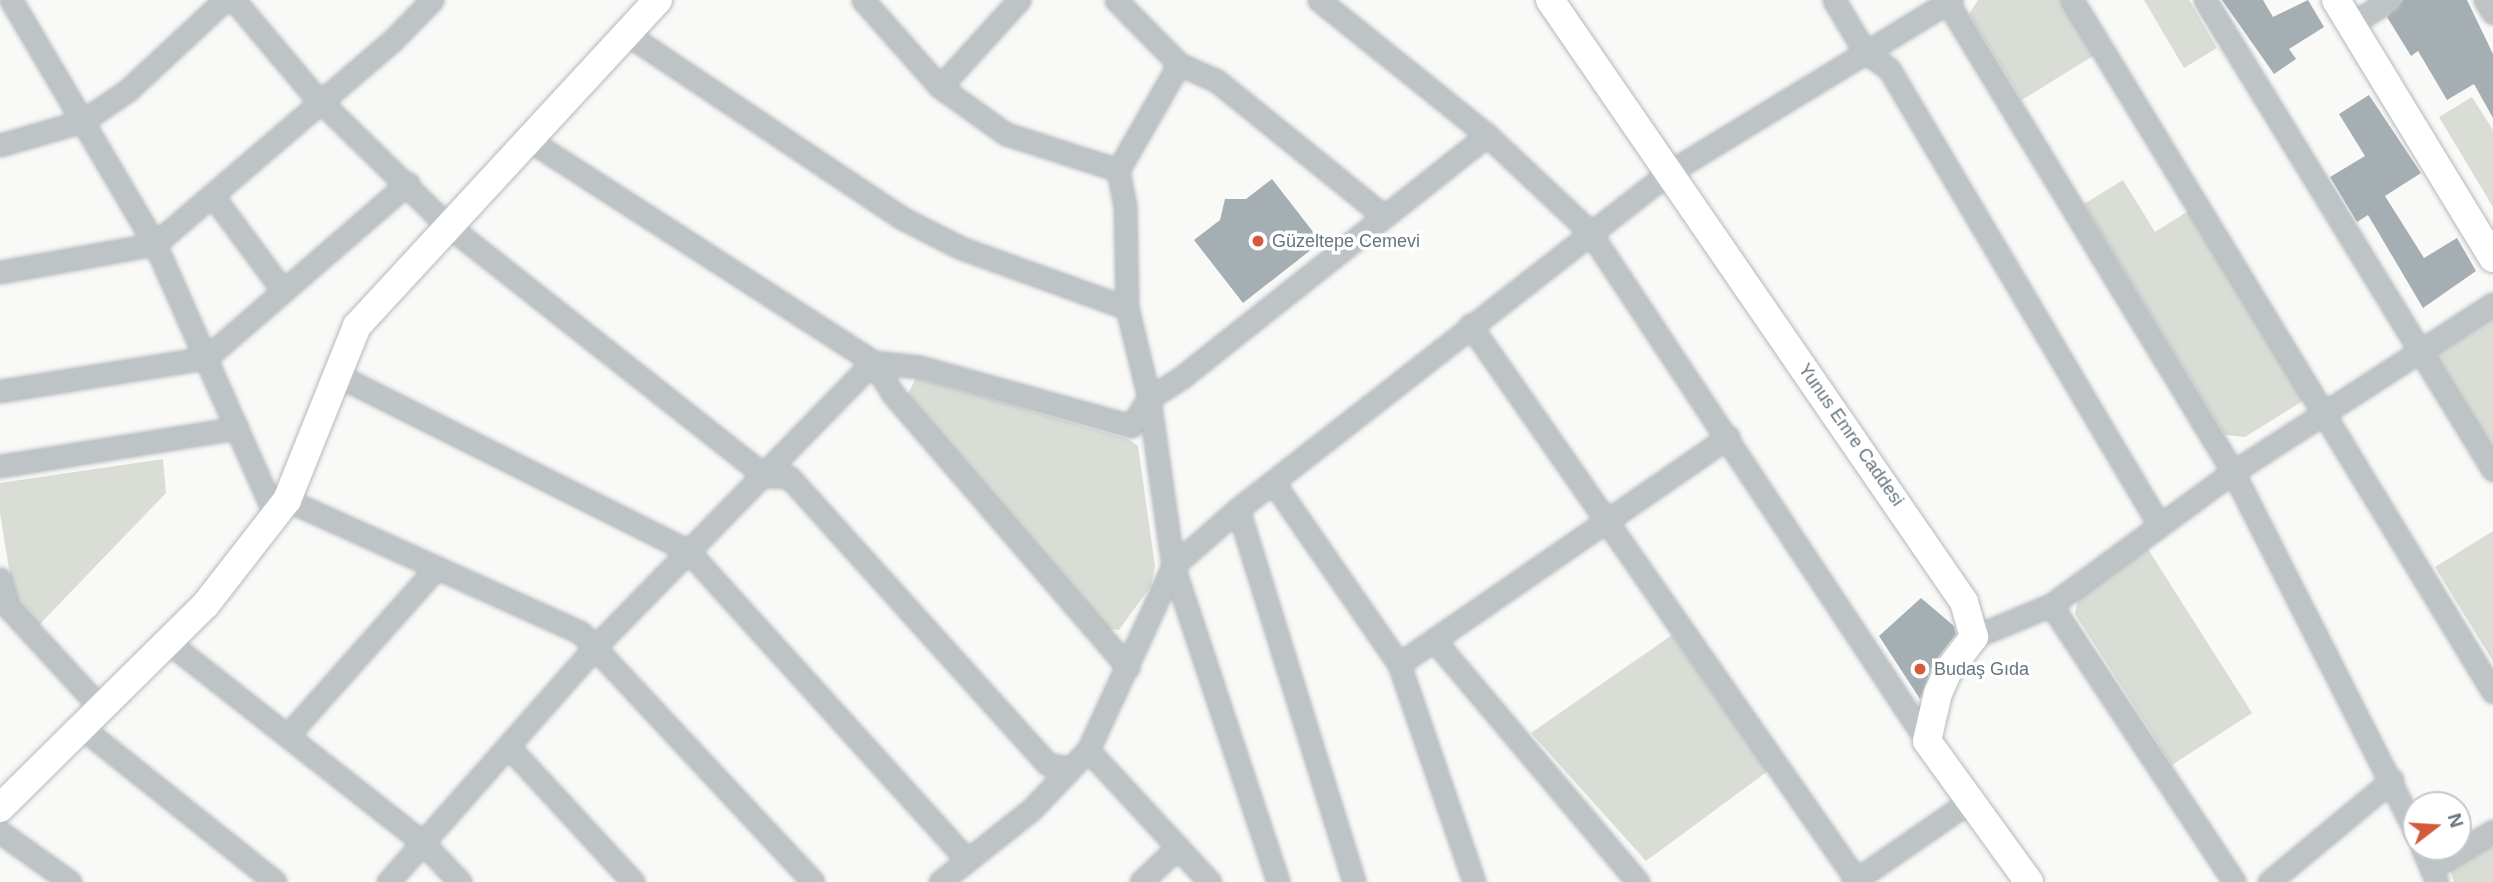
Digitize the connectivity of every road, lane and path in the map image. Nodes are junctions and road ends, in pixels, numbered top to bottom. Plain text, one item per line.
1 (11, 0) edge
2 (225, 0) edge
3 (234, 0) edge
4 (432, 0) edge
5 (657, 0) edge
6 (863, 0) edge
7 (1019, 0) edge
8 (1116, 0) edge
9 (1319, 0) edge
10 (1550, 0) edge
11 (1834, 0) edge
12 (2072, 0) edge
13 (2204, 0) edge
14 (2336, 0) edge
15 (2390, 0) edge
16 (2485, 0) edge
17 (1948, 1) edge
18 (2493, 13) edge
19 (2351, 24) junction
20 (626, 34) junction
21 (1865, 52) junction
22 (1179, 64) junction
23 (940, 87) junction
24 (321, 101) junction
25 (83, 121) junction
26 (1487, 135) junction
27 (529, 140) junction
28 (0, 145) edge
29 (1118, 170) junction
30 (1668, 173) junction
31 (408, 183) junction
32 (212, 195) junction
33 (1384, 216) junction
34 (446, 224) junction
35 (1588, 231) junction
36 (155, 244) junction
37 (2493, 258) edge
38 (0, 272) edge
39 (283, 291) junction
40 (2493, 304) edge
41 (1127, 308) junction
42 (1470, 325) junction
43 (2419, 349) junction
44 (206, 358) junction
45 (873, 362) junction
46 (339, 376) junction
47 (0, 391) edge
48 (1149, 398) junction
49 (2323, 412) junction
50 (237, 428) junction
51 (1728, 437) junction
52 (0, 466) edge
53 (2493, 470) edge
54 (2233, 472) junction
55 (765, 476) junction
56 (1273, 482) junction
57 (282, 509) junction
58 (1238, 509) junction
59 (1606, 521) junction
60 (2158, 523) junction
61 (688, 551) junction
62 (1173, 566) junction
63 (436, 568) junction
64 (0, 579) edge
65 (2051, 605) junction
66 (1974, 637) junction
67 (1434, 640) junction
68 (168, 642) junction
69 (594, 648) junction
70 (1399, 664) junction
71 (1128, 667) junction
72 (2493, 692) edge
73 (90, 717) junction
74 (288, 736) junction
75 (1927, 741) junction
76 (508, 746) junction
77 (1088, 750) junction
78 (1070, 768) junction
79 (2392, 780) junction
80 (3, 799) edge
81 (2402, 802) edge
82 (1967, 803) junction
83 (2493, 831) edge
84 (0, 832) edge
85 (424, 843) junction
86 (1178, 847) junction
87 (966, 859) junction
88 (2435, 875) edge
89 (1856, 881) edge
90 (70, 882) edge
91 (275, 882) edge
92 (388, 882) edge
93 (460, 882) edge
94 (633, 882) edge
95 (813, 882) edge
96 (940, 882) edge
97 (1141, 882) edge
98 (1210, 882) edge
99 (1278, 882) edge
100 (1354, 882) edge
101 (1474, 882) edge
102 (1639, 882) edge
103 (2029, 882) edge
104 (2234, 882) edge
105 (2269, 882) edge

1 - 25 street
2 - 25 street
3 - 24 street
4 - 24 street
5 - 20 street
6 - 23 street
7 - 23 street
8 - 22 street
9 - 26 street
10 - 30 street, Yunus Emre Caddesi
11 - 21 street
12 - 49 street
13 - 43 street
14 - 19 street
15 - 19 street
16 - 18 street
17 - 21 street
17 - 54 street
19 - 37 street
20 - 27 street
20 - 41 street
21 - 30 street
21 - 60 street
22 - 29 street
22 - 33 street
23 - 29 street
24 - 31 street
24 - 32 street
25 - 28 street
25 - 36 street
26 - 33 street
26 - 35 street
27 - 34 street
27 - 45 street
29 - 41 street
30 - 35 street
30 - 66 street, Yunus Emre Caddesi
31 - 34 street
31 - 39 street
32 - 36 street
32 - 39 street
33 - 48 street
34 - 46 street
34 - 55 street
35 - 42 street
35 - 51 street
36 - 38 street
36 - 44 street
39 - 44 street
40 - 43 street
41 - 48 street
42 - 56 street
42 - 59 street
43 - 49 street
43 - 53 street
44 - 47 street
44 - 50 street
45 - 48 street
45 - 55 street
45 - 71 street
46 - 57 street
46 - 61 street
48 - 62 street
49 - 54 street
49 - 72 street
50 - 52 street
50 - 57 street
51 - 59 street
51 - 75 street
54 - 60 street
54 - 79 street
55 - 61 street
55 - 78 street
56 - 58 street
56 - 70 street
57 - 63 street
57 - 68 street
58 - 62 street
58 - 100 street
59 - 67 street
59 - 89 street
60 - 65 street
61 - 69 street
61 - 87 street
62 - 71 street
62 - 99 street
63 - 69 street
63 - 74 street
64 - 73 street
65 - 66 street
65 - 104 street
66 - 75 street
67 - 70 street
67 - 102 street
68 - 73 street
68 - 74 street
69 - 76 street
69 - 95 street
70 - 101 street
71 - 77 street
73 - 80 street
73 - 91 street
74 - 85 street
75 - 82 street
76 - 85 street
76 - 94 street
77 - 78 street
77 - 86 street
78 - 87 street
79 - 81 street
79 - 105 street
82 - 89 street
82 - 103 street
83 - 88 street
84 - 90 street
85 - 92 street
85 - 93 street
86 - 97 street
86 - 98 street
87 - 96 street

